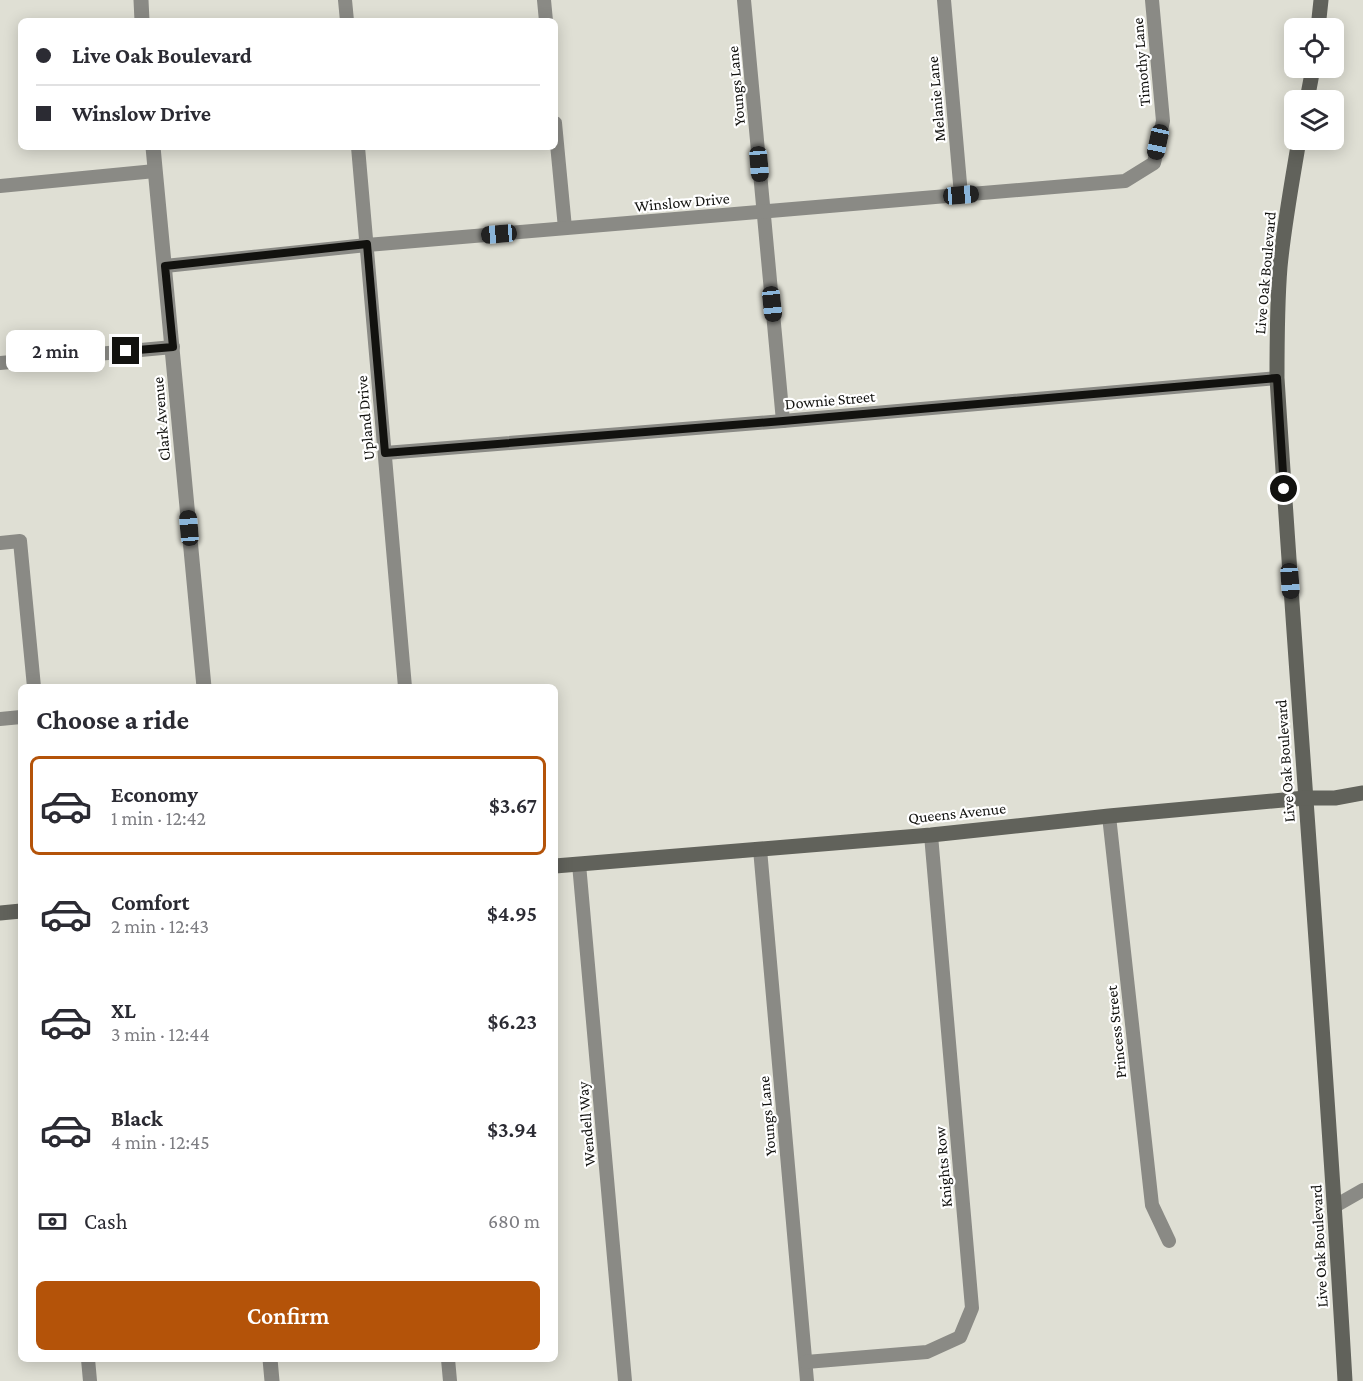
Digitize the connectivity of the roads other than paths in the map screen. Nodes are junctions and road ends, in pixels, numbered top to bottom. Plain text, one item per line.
1 (141, 0) edge
2 (345, 0) edge
3 (544, 0) edge
4 (744, 0) edge
5 (944, 0) edge
6 (1152, 0) edge
7 (1321, 0) edge
8 (142, 18) edge
9 (347, 18) edge
10 (546, 18) edge
11 (1319, 18) edge
12 (1163, 122) joint
13 (153, 150) edge
14 (358, 150) edge
15 (558, 150) edge
16 (1297, 150) edge
17 (155, 171) junction
18 (0, 186) edge
19 (961, 195) junction
20 (764, 211) junction
21 (565, 228) junction
22 (367, 244) junction
23 (165, 266) junction
24 (173, 347) junction
25 (0, 363) edge
26 (1277, 378) junction
27 (783, 421) junction
28 (385, 453) junction
29 (0, 543) edge
30 (34, 684) edge
31 (204, 684) edge
32 (405, 684) edge
33 (18, 717) edge
34 (0, 719) edge
35 (1363, 793) edge
36 (1305, 798) junction
37 (1108, 816) junction
38 (931, 835) junction
39 (760, 849) junction
40 (579, 864) junction
41 (558, 866) edge
42 (18, 911) edge
43 (0, 913) edge
44 (1363, 1190) edge
45 (1335, 1206) junction
46 (1169, 1241) dead end
47 (88, 1362) edge
48 (270, 1362) edge
49 (448, 1362) edge
50 (806, 1362) junction
51 (90, 1381) edge
52 (272, 1381) edge
53 (450, 1381) edge
54 (625, 1381) edge
55 (807, 1381) edge
56 (1344, 1381) edge

1 - 8 street
2 - 9 street
3 - 10 street
4 - 20 street, Youngs Lane
5 - 19 street, Melanie Lane
6 - 12 street, Timothy Lane
7 - 11 main road
12 - 19 street, Winslow Drive
13 - 17 street, Clark Avenue
14 - 22 street, Upland Drive
15 - 21 street
16 - 26 main road, Live Oak Boulevard
17 - 18 street
17 - 23 street, Clark Avenue
19 - 20 street, Winslow Drive
20 - 21 street, Winslow Drive
20 - 27 street, Youngs Lane
21 - 22 street, Winslow Drive
22 - 23 street, Winslow Drive
22 - 28 street, Upland Drive
23 - 24 street, Clark Avenue
24 - 25 street
24 - 31 street, Clark Avenue
26 - 27 street, Downie Street
26 - 36 main road, Live Oak Boulevard
27 - 28 street, Downie Street
28 - 32 street, Upland Drive
29 - 30 street
33 - 34 street
35 - 36 main road, Queens Avenue
36 - 37 main road, Queens Avenue
36 - 45 main road, Live Oak Boulevard
37 - 38 main road, Queens Avenue
37 - 46 street, Princess Street
38 - 39 main road, Queens Avenue
38 - 50 street, Knights Row
39 - 40 main road, Queens Avenue
39 - 50 street, Youngs Lane
40 - 41 main road, Queens Avenue
40 - 54 street, Wendell Way
42 - 43 main road
44 - 45 street
45 - 56 main road, Live Oak Boulevard
47 - 51 street
48 - 52 street
49 - 53 street
50 - 55 street, Youngs Lane

